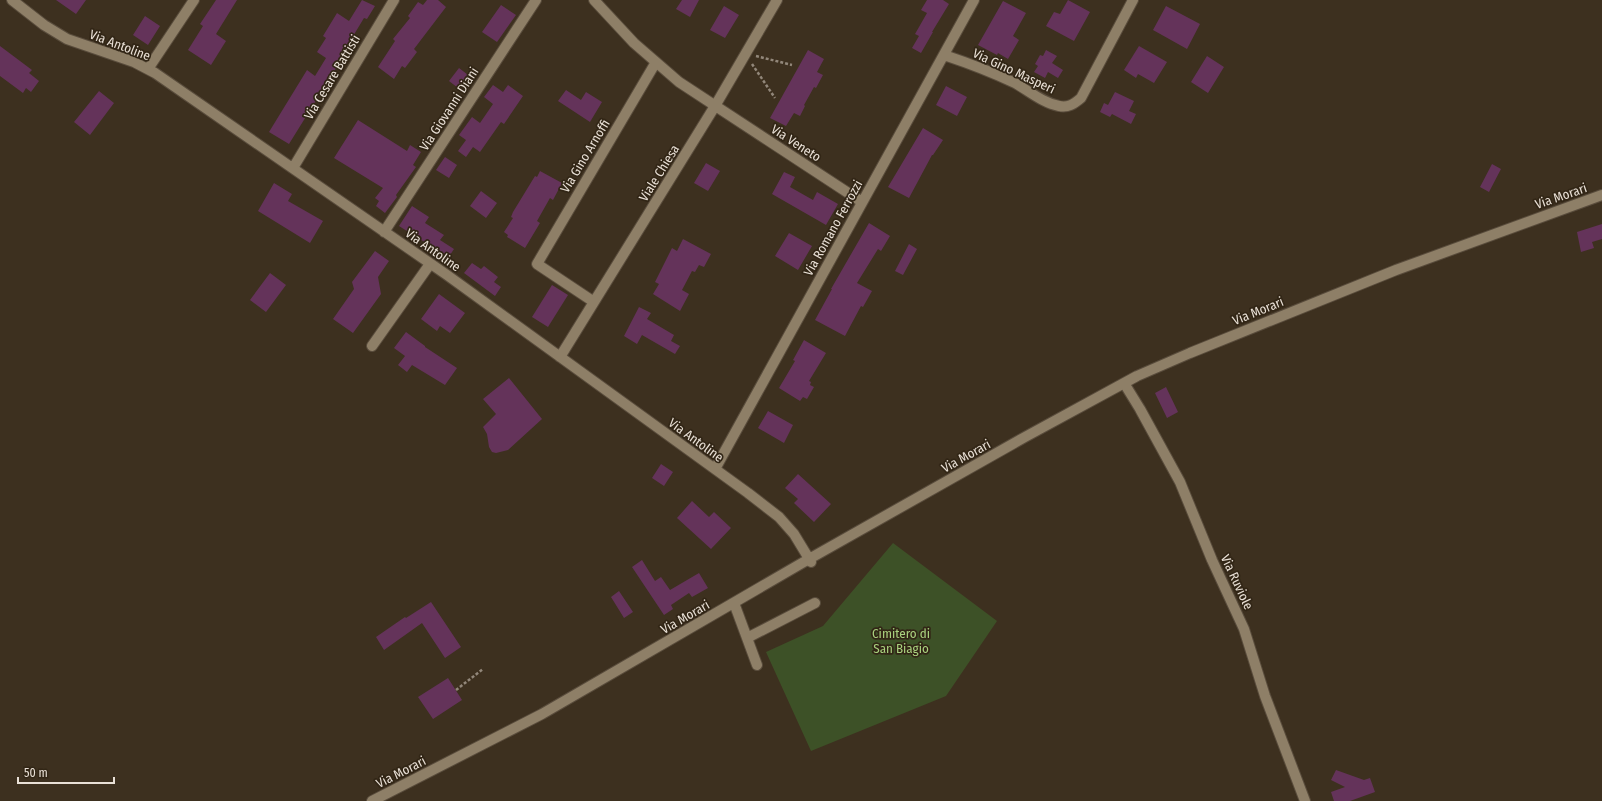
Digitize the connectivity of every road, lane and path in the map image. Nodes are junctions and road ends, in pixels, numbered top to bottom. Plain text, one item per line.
1 (12, 0) edge
2 (194, 0) edge
3 (394, 0) edge
4 (536, 0) edge
5 (594, 0) edge
6 (777, 0) edge
7 (974, 0) edge
8 (1133, 0) edge
9 (746, 53) junction
10 (944, 55) junction
11 (656, 62) junction
12 (792, 65) dead end
13 (148, 69) junction
14 (775, 98) dead end
15 (715, 106) junction
16 (293, 168) junction
17 (1602, 195) edge
18 (862, 202) junction
19 (384, 232) junction
20 (430, 264) junction
21 (594, 302) junction
22 (372, 346) dead end
23 (560, 357) junction
24 (1124, 383) junction
25 (715, 469) junction
26 (810, 560) junction
27 (734, 603) junction
28 (815, 603) dead end
29 (747, 638) junction
30 (757, 665) dead end
31 (483, 669) dead end
32 (456, 690) dead end
33 (372, 801) edge
34 (1305, 801) edge

1 - 13 street, Via Antoline
2 - 13 street
3 - 16 street, Via Cesare Battisti
4 - 19 street, Via Giovanni Diani
5 - 11 street, Via Veneto
6 - 9 street, Viale Chiesa
7 - 10 street, Via Romano Ferrozzi
8 - 10 street, Via Gino Masperi
9 - 12 path
9 - 14 path
9 - 15 street, Viale Chiesa
10 - 18 street, Via Romano Ferrozzi
11 - 15 street, Via Veneto
11 - 21 street, Via Gino Arnoffi
13 - 16 street, Via Antoline
15 - 18 street, Via Veneto
15 - 21 street, Viale Chiesa
16 - 19 street, Via Antoline
17 - 24 street, Via Morari
18 - 25 street, Via Romano Ferrozzi
19 - 20 street, Via Antoline
20 - 22 street
20 - 23 street, Via Antoline
21 - 23 street, Viale Chiesa
23 - 25 street, Via Antoline
24 - 26 street, Via Morari
24 - 34 street, Via Ruviole
25 - 26 street, Via Antoline
26 - 27 street, Via Morari
27 - 29 street
27 - 33 street, Via Morari
28 - 29 street
29 - 30 street
31 - 32 path

